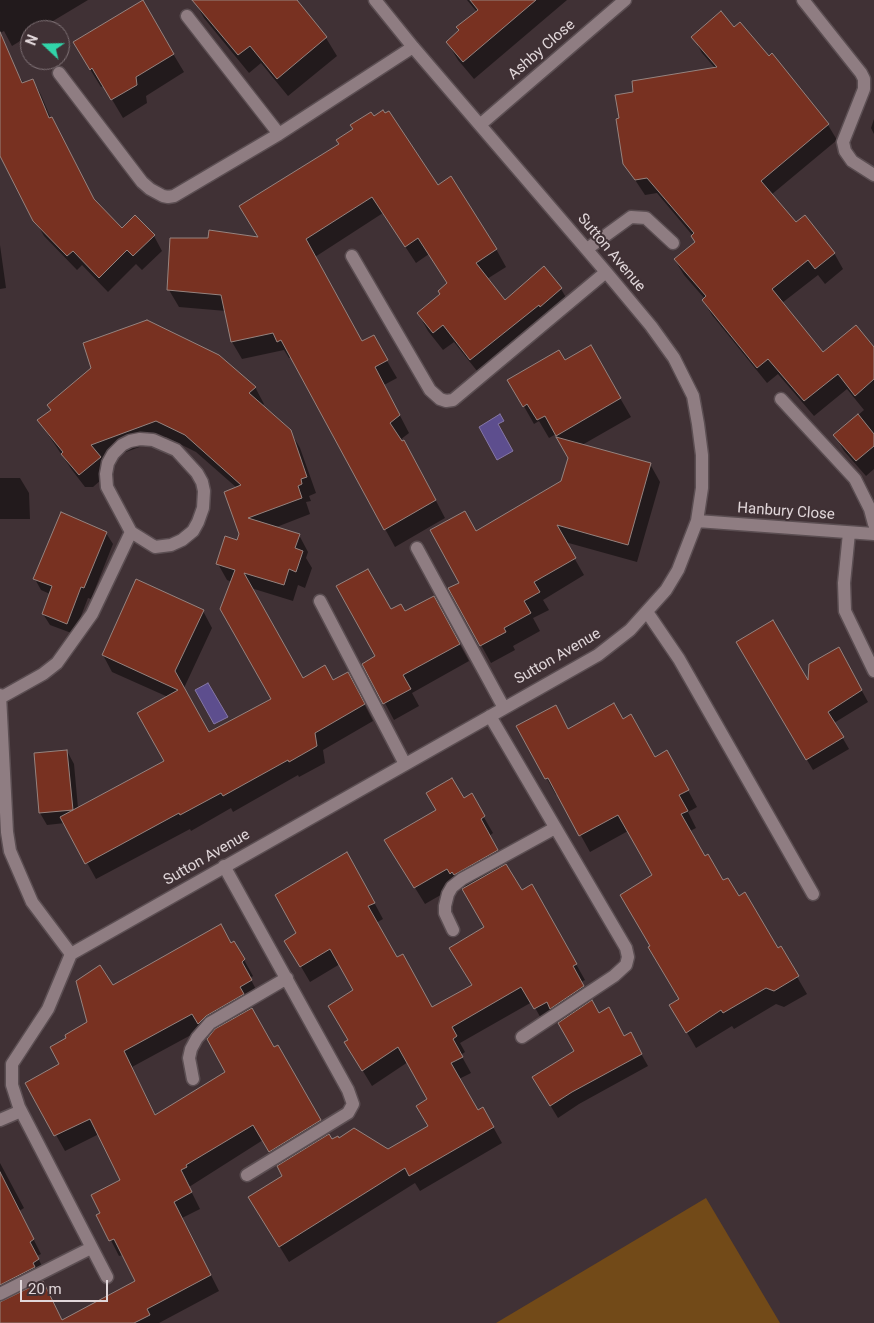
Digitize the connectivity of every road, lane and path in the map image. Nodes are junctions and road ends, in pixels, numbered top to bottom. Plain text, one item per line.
1 (375, 0) edge
2 (626, 0) edge
3 (805, 0) edge
4 (187, 16) dead end
5 (414, 47) junction
6 (59, 73) dead end
7 (481, 124) junction
8 (279, 134) junction
9 (874, 175) edge
10 (674, 243) dead end
11 (587, 249) junction
12 (352, 256) dead end
13 (606, 272) junction
14 (781, 399) dead end
15 (696, 521) junction
16 (874, 524) edge
17 (131, 532) junction
18 (849, 533) junction
19 (874, 534) edge
20 (417, 548) dead end
21 (320, 601) dead end
22 (647, 612) junction
23 (874, 671) edge
24 (0, 697) edge
25 (504, 708) junction
26 (490, 716) junction
27 (405, 764) junction
28 (555, 828) junction
29 (224, 866) junction
30 (813, 894) dead end
31 (453, 930) dead end
32 (71, 954) junction
33 (287, 978) junction
34 (522, 1037) dead end
35 (193, 1079) dead end
36 (21, 1111) junction
37 (0, 1120) edge
38 (248, 1175) dead end
39 (92, 1248) junction
40 (107, 1277) dead end
41 (0, 1294) edge

1 - 5 street, Sutton Avenue
2 - 7 street, Ashby Close
3 - 9 street
4 - 8 street
5 - 7 street, Sutton Avenue
5 - 8 street
6 - 8 street
7 - 11 street, Sutton Avenue
10 - 11 street
11 - 13 street, Sutton Avenue
12 - 13 street
13 - 15 street, Sutton Avenue
14 - 16 street
15 - 18 street, Hanbury Close
15 - 22 street, Sutton Avenue
17 - 17 street
17 - 24 street
18 - 19 street, Hanbury Close
18 - 23 street
20 - 25 street
21 - 27 street
22 - 25 street, Sutton Avenue
22 - 30 street
24 - 32 street
25 - 26 street, Sutton Avenue
26 - 27 street, Sutton Avenue
26 - 28 street
27 - 29 street, Sutton Avenue
28 - 31 street
28 - 34 street
29 - 32 street, Sutton Avenue
29 - 33 street
32 - 36 street
33 - 35 street
33 - 38 street
36 - 37 street
36 - 39 street
39 - 40 street
39 - 41 street

